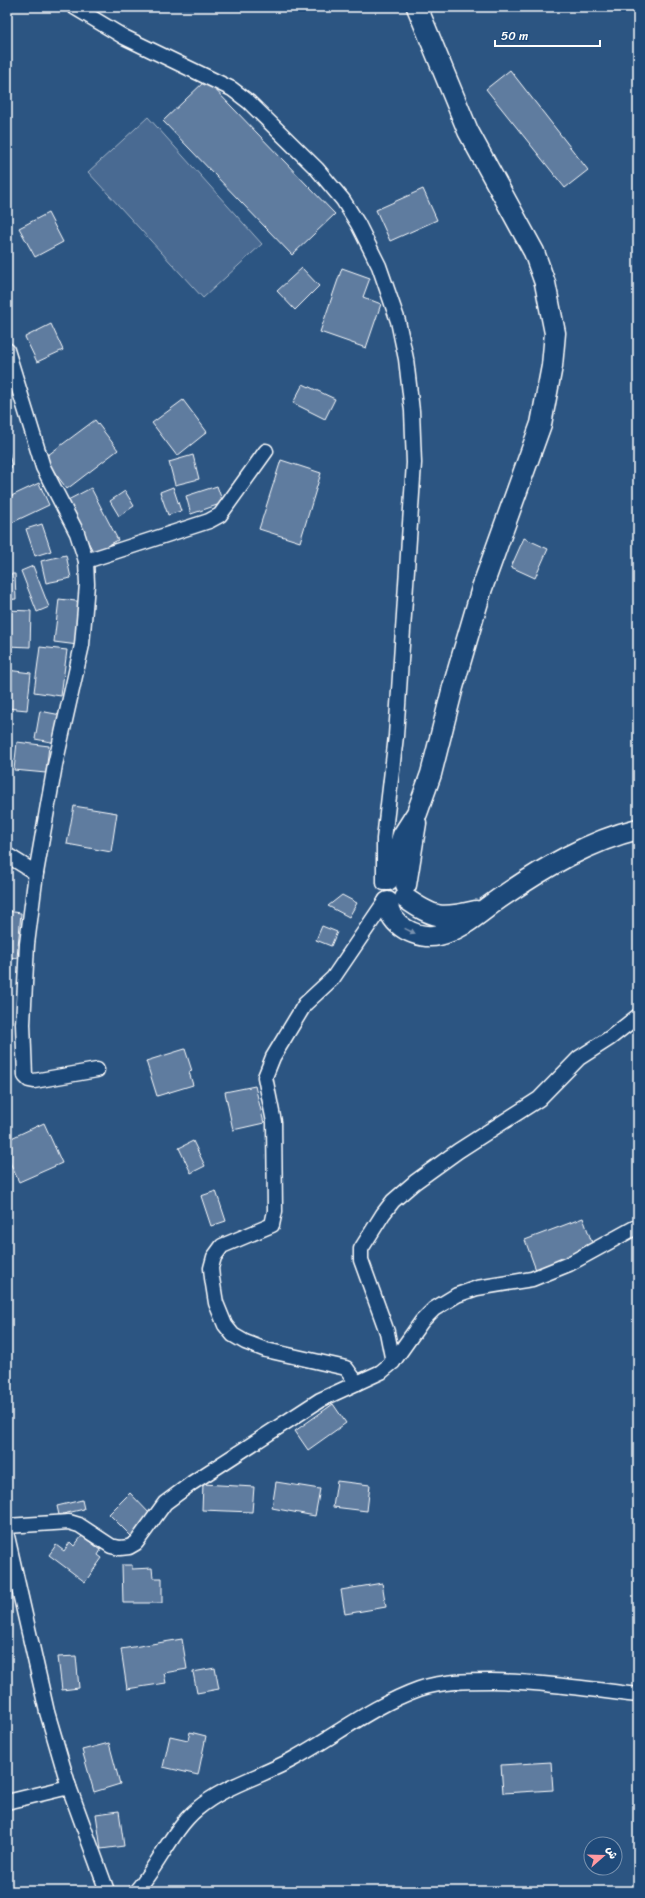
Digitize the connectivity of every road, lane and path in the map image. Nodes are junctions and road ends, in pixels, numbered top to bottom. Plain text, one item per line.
1 (74, 7) edge
2 (93, 7) edge
3 (417, 7) edge
4 (101, 24) junction
5 (7, 350) edge
6 (266, 451) dead end
7 (86, 561) junction
8 (638, 829) edge
9 (7, 855) edge
10 (36, 873) junction
11 (393, 892) junction
12 (638, 1016) edge
13 (97, 1070) dead end
14 (638, 1226) edge
15 (394, 1362) junction
16 (357, 1383) junction
17 (7, 1526) edge
18 (7, 1536) edge
19 (638, 1695) edge
20 (69, 1787) junction
21 (7, 1802) edge
22 (107, 1891) edge
23 (136, 1891) edge

1 - 4 street
2 - 4 street
3 - 11 main road
4 - 11 street
5 - 7 street
6 - 7 street
7 - 10 street
8 - 11 main road
9 - 10 street
10 - 13 street
11 - 16 street
12 - 15 street
14 - 15 street
15 - 16 street
16 - 17 street
18 - 20 street
19 - 23 street
20 - 21 street
20 - 22 street

